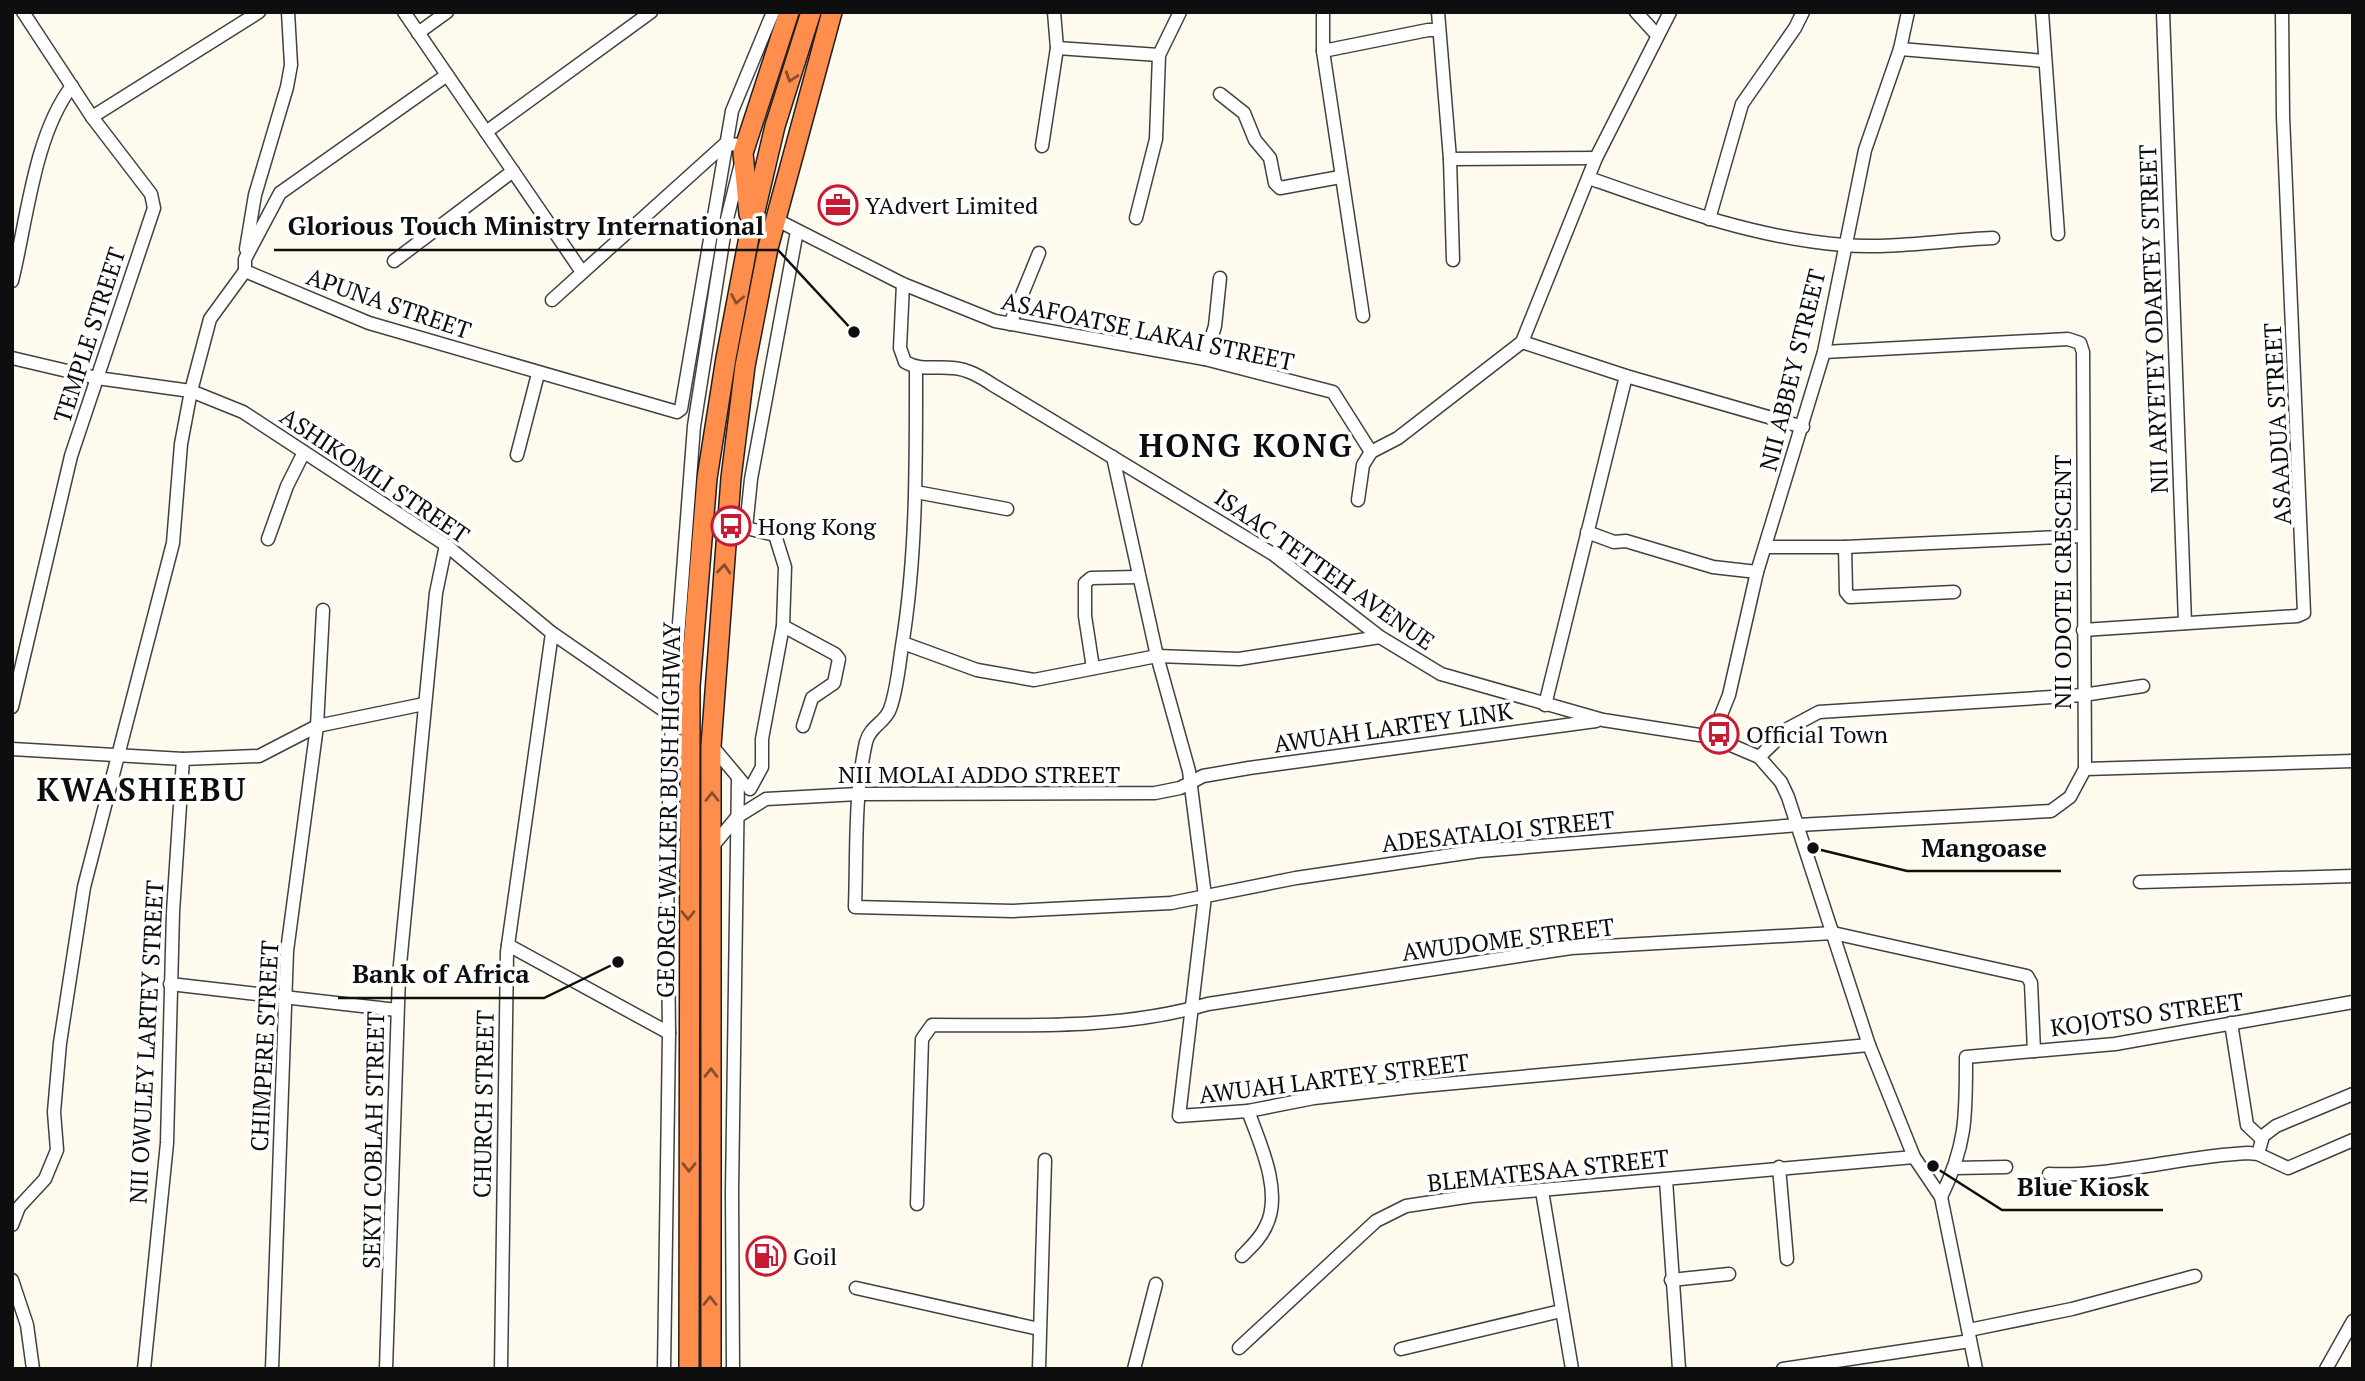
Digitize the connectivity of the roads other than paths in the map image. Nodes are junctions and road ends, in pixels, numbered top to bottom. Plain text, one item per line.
1 (259, 12) edge
2 (288, 12) edge
3 (404, 12) edge
4 (447, 12) edge
5 (651, 12) edge
6 (773, 12) edge
7 (789, 12) edge
8 (811, 12) edge
9 (832, 12) edge
10 (1054, 12) edge
11 (1180, 12) edge
12 (1323, 12) edge
13 (1438, 12) edge
14 (1636, 12) edge
15 (1670, 12) edge
16 (1803, 12) edge
17 (1908, 12) edge
18 (2042, 12) edge
19 (2163, 12) edge
20 (2282, 12) edge
21 (32, 15) edge
22 (1435, 30) junction
23 (418, 33) junction
24 (1657, 35) junction
25 (1057, 48) junction
26 (1900, 49) junction
27 (1323, 51) junction
28 (1159, 55) junction
29 (2045, 61) junction
30 (447, 75) junction
31 (72, 86) junction
32 (1220, 94) dead end
33 (92, 117) junction
34 (486, 132) junction
35 (1042, 146) dead end
36 (738, 147) junction
37 (1596, 158) junction
38 (1450, 159) junction
39 (513, 171) junction
40 (1340, 177) junction
41 (1589, 178) junction
42 (1136, 218) dead end
43 (775, 219) junction
44 (1709, 219) junction
45 (797, 231) junction
46 (750, 232) junction
47 (2058, 234) dead end
48 (1993, 238) dead end
49 (1845, 245) junction
50 (1039, 253) dead end
51 (1453, 260) dead end
52 (394, 261) dead end
53 (245, 265) junction
54 (582, 272) junction
55 (1220, 278) dead end
56 (12, 281) edge
57 (903, 284) junction
58 (552, 300) dead end
59 (1363, 316) dead end
60 (1010, 324) junction
61 (1522, 342) junction
62 (1824, 352) junction
63 (12, 358) edge
64 (1205, 359) junction
65 (916, 369) junction
66 (538, 374) junction
67 (1626, 376) junction
68 (97, 377) junction
69 (191, 391) junction
70 (1803, 427) junction
71 (304, 452) junction
72 (1371, 452) junction
73 (517, 455) dead end
74 (1113, 457) junction
75 (916, 492) junction
76 (1358, 500) dead end
77 (1007, 509) dead end
78 (1587, 532) junction
79 (2082, 536) junction
80 (268, 539) dead end
81 (446, 545) junction
82 (1765, 547) junction
83 (1845, 547) junction
84 (1757, 572) junction
85 (1138, 577) junction
86 (1954, 592) dead end
87 (323, 610) dead end
88 (2185, 623) junction
89 (783, 626) junction
90 (2084, 630) junction
91 (552, 633) junction
92 (1380, 637) junction
93 (903, 643) junction
94 (1157, 656) junction
95 (1093, 668) junction
96 (16, 675) edge
97 (2143, 686) dead end
98 (2083, 695) junction
99 (424, 704) junction
100 (1545, 705) junction
101 (12, 707) edge
102 (672, 716) junction
103 (1603, 720) junction
104 (317, 726) junction
105 (803, 726) dead end
106 (1712, 737) junction
107 (711, 746) junction
108 (12, 749) edge
109 (118, 754) junction
110 (1759, 757) junction
111 (183, 759) junction
112 (2353, 761) edge
113 (2085, 769) junction
114 (738, 779) junction
115 (1191, 784) junction
116 (750, 789) junction
117 (858, 794) junction
118 (766, 799) junction
119 (737, 817) junction
120 (1798, 825) junction
121 (712, 847) junction
122 (2353, 876) edge
123 (2140, 883) dead end
124 (1205, 897) junction
125 (1833, 933) junction
126 (508, 945) junction
127 (170, 984) junction
128 (284, 997) junction
129 (2353, 1002) edge
130 (1191, 1009) junction
131 (397, 1010) junction
132 (2231, 1023) junction
133 (669, 1033) junction
134 (1869, 1045) junction
135 (2034, 1051) junction
136 (2353, 1094) edge
137 (1248, 1111) junction
138 (2262, 1139) junction
139 (2353, 1140) edge
140 (2258, 1154) junction
141 (1914, 1157) junction
142 (1045, 1160) dead end
143 (1779, 1167) junction
144 (2006, 1167) dead end
145 (1955, 1168) junction
146 (2049, 1174) dead end
147 (1666, 1180) junction
148 (1542, 1191) junction
149 (1941, 1197) junction
150 (917, 1204) dead end
151 (12, 1225) edge
152 (1242, 1256) dead end
153 (1787, 1259) dead end
154 (1729, 1274) dead end
155 (2195, 1276) dead end
156 (12, 1280) edge
157 (1671, 1280) junction
158 (1156, 1284) dead end
159 (856, 1288) dead end
160 (1561, 1311) junction
161 (2353, 1321) edge
162 (1039, 1329) junction
163 (1969, 1335) junction
164 (1239, 1348) dead end
165 (1401, 1349) dead end
166 (1852, 1363) edge
167 (33, 1369) edge
168 (144, 1369) edge
169 (272, 1369) edge
170 (386, 1369) edge
171 (501, 1369) edge
172 (664, 1369) edge
173 (689, 1369) edge
174 (711, 1369) edge
175 (733, 1369) edge
176 (1040, 1369) edge
177 (1135, 1369) edge
178 (1572, 1369) edge
179 (1679, 1369) edge
180 (1783, 1369) edge
181 (1976, 1369) edge
182 (2326, 1369) edge

1 - 33 street
2 - 53 street
3 - 23 street
4 - 23 street
5 - 34 street
6 - 36 street
7 - 36 highway
8 -> 46 highway, GEORGE WALKER BUSH HIGHWAY
9 - 43 highway, GEORGE WALKER BUSH HIGHWAY
10 - 25 street
11 - 28 street
12 - 27 street
13 - 22 street
14 - 24 street
15 - 24 street
16 - 44 street
17 - 26 street, NII ABBEY STREET
18 - 29 street
19 - 88 street, NII ARYETEY ODARTEY STREET
20 - 88 street, ASAADUA STREET
21 - 31 street, TEMPLE STREET
22 - 27 street
22 - 38 street
23 - 30 street
24 - 37 street
25 - 28 street
25 - 35 street
26 - 29 street
26 - 49 street, NII ABBEY STREET
27 - 40 street
28 - 42 street
29 - 47 street
30 - 34 street
30 - 53 street
31 - 33 street, TEMPLE STREET
31 - 56 street
32 - 40 street
33 - 68 street, TEMPLE STREET
34 - 39 street
36 - 46 highway
36 - 54 street
36 - 66 street, APUNA STREET
36 - 102 street
37 - 38 street
37 - 41 street
38 - 51 street
39 - 52 street
39 - 54 street
40 - 59 street
41 - 44 street
41 - 61 street
43 - 45 street, ASAFOATSE LAKAI STREET
107 -> 43 highway, GEORGE WALKER BUSH HIGHWAY
44 - 49 street
45 - 57 street, ASAFOATSE LAKAI STREET
45 - 89 street
46 -> 173 highway, GEORGE WALKER BUSH HIGHWAY
48 - 49 street
49 - 62 street, NII ABBEY STREET
50 - 60 street
53 - 66 street, APUNA STREET
53 - 69 street
54 - 58 street
55 - 64 street
57 - 60 street, ASAFOATSE LAKAI STREET
57 - 65 street
60 - 64 street, ASAFOATSE LAKAI STREET
61 - 67 street
61 - 72 street
62 - 70 street, NII ABBEY STREET
62 - 79 street, NII ODOTEI CRESCENT
63 - 68 street, ASHIKOMLI STREET
64 - 72 street, ASAFOATSE LAKAI STREET
65 - 74 street, ISAAC TETTEH AVENUE
65 - 75 street
66 - 73 street
67 - 70 street
67 - 78 street
68 - 69 street, ASHIKOMLI STREET
68 - 96 street, TEMPLE STREET
69 - 71 street, ASHIKOMLI STREET
69 - 109 street
70 - 82 street, NII ABBEY STREET
71 - 80 street
71 - 81 street, ASHIKOMLI STREET
72 - 76 street
74 - 85 street, AWUAH LARTEY STREET
74 - 92 street, ISAAC TETTEH AVENUE
75 - 77 street
75 - 93 street
78 - 84 street
78 - 100 street
79 - 83 street
79 - 90 street, NII ODOTEI CRESCENT
81 - 91 street, ASHIKOMLI STREET
81 - 99 street, SEKYI COBLAH STREET
82 - 83 street
82 - 84 street, NII ABBEY STREET
83 - 86 street
84 - 106 street, NII ABBEY STREET
85 - 94 street, AWUAH LARTEY STREET
85 - 95 street
87 - 104 street, CHIMPERE STREET
88 - 90 street, ASAADUA STREET
89 - 105 street
89 - 116 street
90 - 98 street, NII ODOTEI CRESCENT
91 - 102 street, ASHIKOMLI STREET
91 - 126 street, CHURCH STREET
92 - 94 street
92 - 100 street, ISAAC TETTEH AVENUE
93 - 95 street
93 - 117 street
94 - 95 street
94 - 115 street, AWUAH LARTEY STREET
96 - 101 street, TEMPLE STREET
97 - 98 street
98 - 110 street
98 - 113 street, NII ODOTEI CRESCENT
99 - 104 street
99 - 131 street, SEKYI COBLAH STREET
100 - 103 street, ISAAC TETTEH AVENUE
102 - 133 street
103 - 106 street, ISAAC TETTEH AVENUE
103 - 115 street, AWUAH LARTEY LINK
104 - 111 street
104 - 128 street, CHIMPERE STREET
106 - 110 street, ISAAC TETTEH AVENUE
107 - 114 street
121 -> 107 highway, GEORGE WALKER BUSH HIGHWAY
108 - 109 street
109 - 111 street
109 - 151 street
110 - 120 street, ISAAC TETTEH AVENUE
111 - 127 street, NII OWULEY LARTEY STREET
112 - 113 street
113 - 120 street
114 - 116 street
114 - 119 street
115 - 117 street, NII MOLAI ADDO STREET
115 - 124 street, AWUAH LARTEY STREET
116 - 118 street
117 - 118 street, NII MOLAI ADDO STREET
117 - 124 street, ADESATALOI STREET
118 - 119 street, NII MOLAI ADDO STREET
119 - 121 street, NII MOLAI ADDO STREET
119 - 175 street
120 - 124 street, ADESATALOI STREET
120 - 125 street, ISAAC TETTEH AVENUE
174 -> 121 highway, GEORGE WALKER BUSH HIGHWAY
122 - 123 street
124 - 130 street, AWUAH LARTEY STREET
125 - 130 street, AWUDOME STREET
125 - 134 street, ISAAC TETTEH AVENUE
125 - 135 street, AWUDOME STREET
126 - 133 street
126 - 171 street, CHURCH STREET
127 - 128 street
127 - 168 street, NII OWULEY LARTEY STREET
128 - 131 street
128 - 169 street, CHIMPERE STREET
129 - 132 street, KOJOTSO STREET
130 - 137 street, AWUAH LARTEY STREET
130 - 150 street, AWUDOME STREET
131 - 170 street, SEKYI COBLAH STREET
132 - 135 street, KOJOTSO STREET
132 - 138 street
133 - 172 street
134 - 137 street, AWUAH LARTEY STREET
134 - 141 street, ISAAC TETTEH AVENUE
135 - 145 street, KOJOTSO STREET
136 - 138 street
137 - 152 street
138 - 140 street
139 - 140 street
140 - 146 street
141 - 143 street, BLEMATESAA STREET
141 - 149 street, ISAAC TETTEH AVENUE
142 - 162 street
143 - 147 street, BLEMATESAA STREET
143 - 153 street
144 - 145 street
145 - 149 street, KOJOTSO STREET
147 - 148 street, BLEMATESAA STREET
147 - 157 street
148 - 160 street
148 - 164 street, BLEMATESAA STREET
149 - 163 street, ISAAC TETTEH AVENUE
154 - 157 street
155 - 163 street
156 - 167 street
157 - 179 street
158 - 177 street
159 - 162 street
160 - 165 street
160 - 178 street
161 - 182 street
162 - 176 street
163 - 166 street
163 - 181 street, ISAAC TETTEH AVENUE
166 - 180 street

